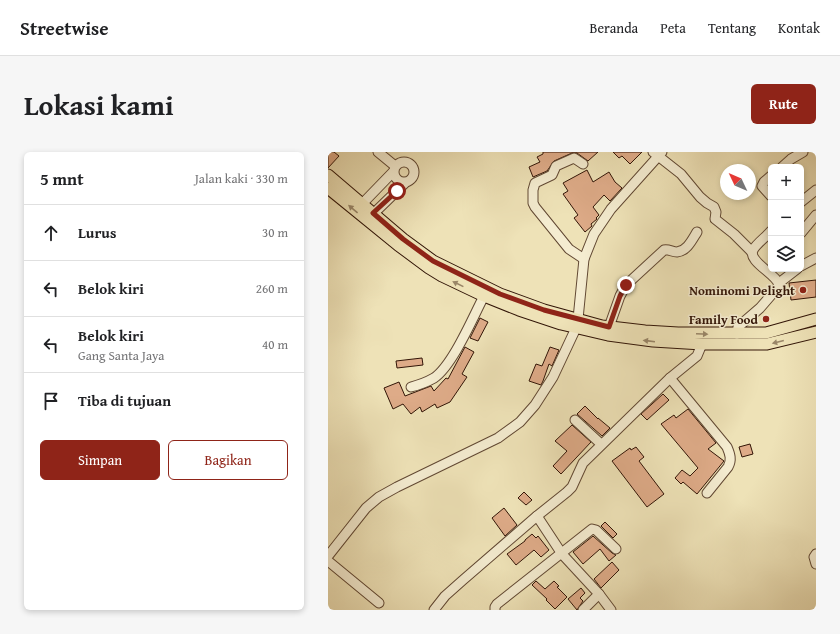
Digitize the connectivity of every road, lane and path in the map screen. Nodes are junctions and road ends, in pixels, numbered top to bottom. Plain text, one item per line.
1 (378, 152) edge
2 (803, 152) edge
3 (658, 154) edge
4 (583, 164) dead end
5 (785, 164) edge
6 (394, 169) junction
7 (328, 175) edge
8 (768, 179) edge
9 (405, 183) junction
10 (328, 188) edge
11 (816, 190) edge
12 (768, 193) edge
13 (804, 200) edge
14 (362, 204) junction
15 (816, 215) edge
16 (370, 217) junction
17 (804, 229) edge
18 (697, 232) dead end
19 (768, 235) edge
20 (752, 252) junction
21 (816, 258) edge
22 (584, 259) junction
23 (804, 264) edge
24 (768, 268) edge
25 (444, 272) junction
26 (771, 272) edge
27 (793, 272) edge
28 (779, 283) junction
29 (484, 296) junction
30 (520, 307) junction
31 (816, 319) edge
32 (577, 324) junction
33 (604, 329) junction
34 (816, 332) edge
35 (737, 334) junction
36 (684, 338) junction
37 (702, 344) junction
38 (670, 378) junction
39 (411, 387) dead end
40 (575, 420) dead end
41 (601, 444) junction
42 (707, 493) dead end
43 (537, 516) junction
44 (616, 549) dead end
45 (562, 554) junction
46 (816, 554) edge
47 (328, 556) edge
48 (328, 561) edge
49 (816, 564) edge
50 (598, 594) junction
51 (379, 603) dead end
52 (440, 608) edge
53 (495, 610) edge
54 (583, 610) edge
55 (611, 610) edge

1 - 6 street
2 - 5 street
3 - 20 street
3 - 22 street
4 - 22 street
6 - 9 street
6 - 9 street
6 - 14 street
7 - 14 main road
8 - 12 street
9 - 16 street
16 -> 10 main road
11 - 13 street
14 - 16 main road
15 - 17 street
16 - 25 main road
18 - 33 street
19 - 20 street
20 - 24 street
21 - 23 street
22 - 32 street
29 -> 25 main road
25 - 30 main road
26 - 28 street
27 - 28 street
28 - 35 street
29 - 30 main road
29 - 39 street
30 - 32 main road
31 - 35 main road
32 - 33 main road
32 - 47 street
33 - 36 main road
34 -> 37 main road
36 -> 35 main road
36 - 37 main road
37 - 38 street
38 - 41 street
38 - 42 street
40 - 41 street
41 - 43 street
43 - 45 street
43 - 52 street
44 - 45 street
45 - 50 street
45 - 53 street
46 - 49 street
48 - 51 street
50 - 54 street
50 - 55 street

